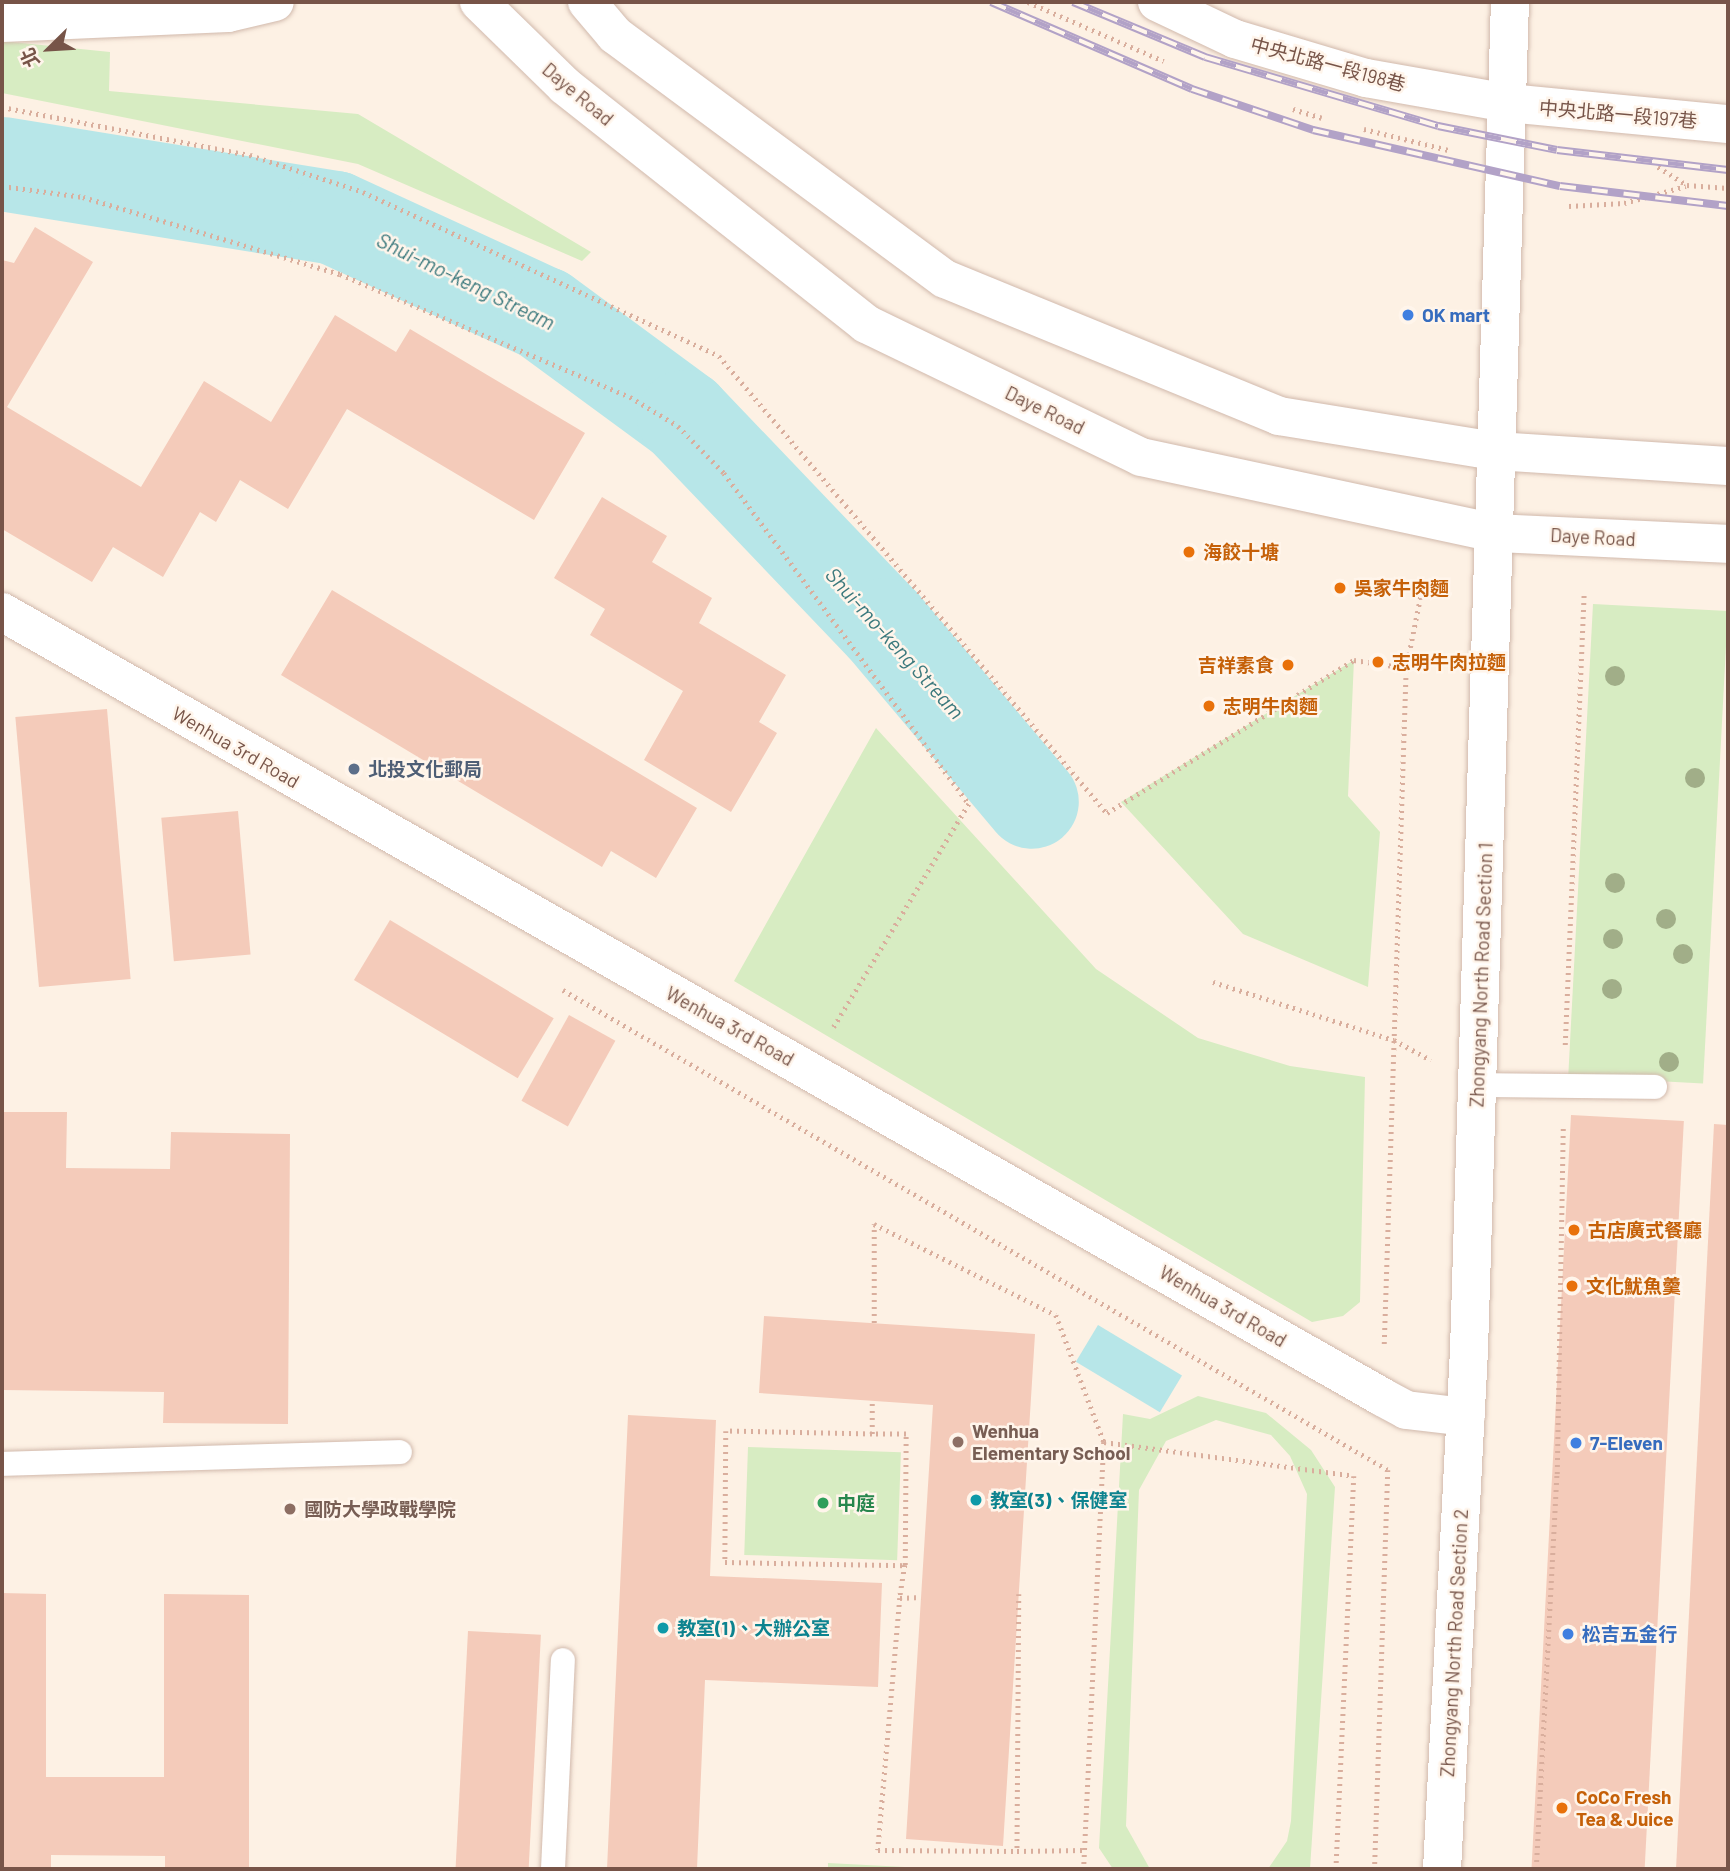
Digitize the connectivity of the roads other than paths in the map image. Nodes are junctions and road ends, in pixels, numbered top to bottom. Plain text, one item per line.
1 (275, 2) edge
2 (479, 2) edge
3 (587, 2) edge
4 (1157, 2) edge
5 (1510, 2) edge
6 (2, 23) edge
7 (1507, 103) junction
8 (1728, 124) edge
9 (1496, 451) junction
10 (1728, 466) edge
11 (1496, 533) junction
12 (1728, 544) edge
13 (2, 612) edge
14 (1477, 1085) junction
15 (1656, 1087) dead end
16 (1466, 1417) junction
17 (400, 1452) dead end
18 (2, 1465) edge
19 (563, 1660) dead end
20 (553, 1869) edge
21 (1442, 1869) edge

1 - 6 street
2 - 11 street, Daye Road
3 - 9 street
4 - 7 street, 中央北路一段198巷
5 - 7 street
7 - 8 street, 中央北路一段197巷
7 - 9 street
9 - 10 street
9 - 11 street, Zhongyang North Road Section 1
11 - 12 street, Daye Road
11 - 14 street, Zhongyang North Road Section 1
13 - 16 street, Wenhua 3rd Road
14 - 15 lane
14 - 16 street, Zhongyang North Road Section 1
16 - 21 street, Zhongyang North Road Section 2
17 - 18 lane
19 - 20 lane

